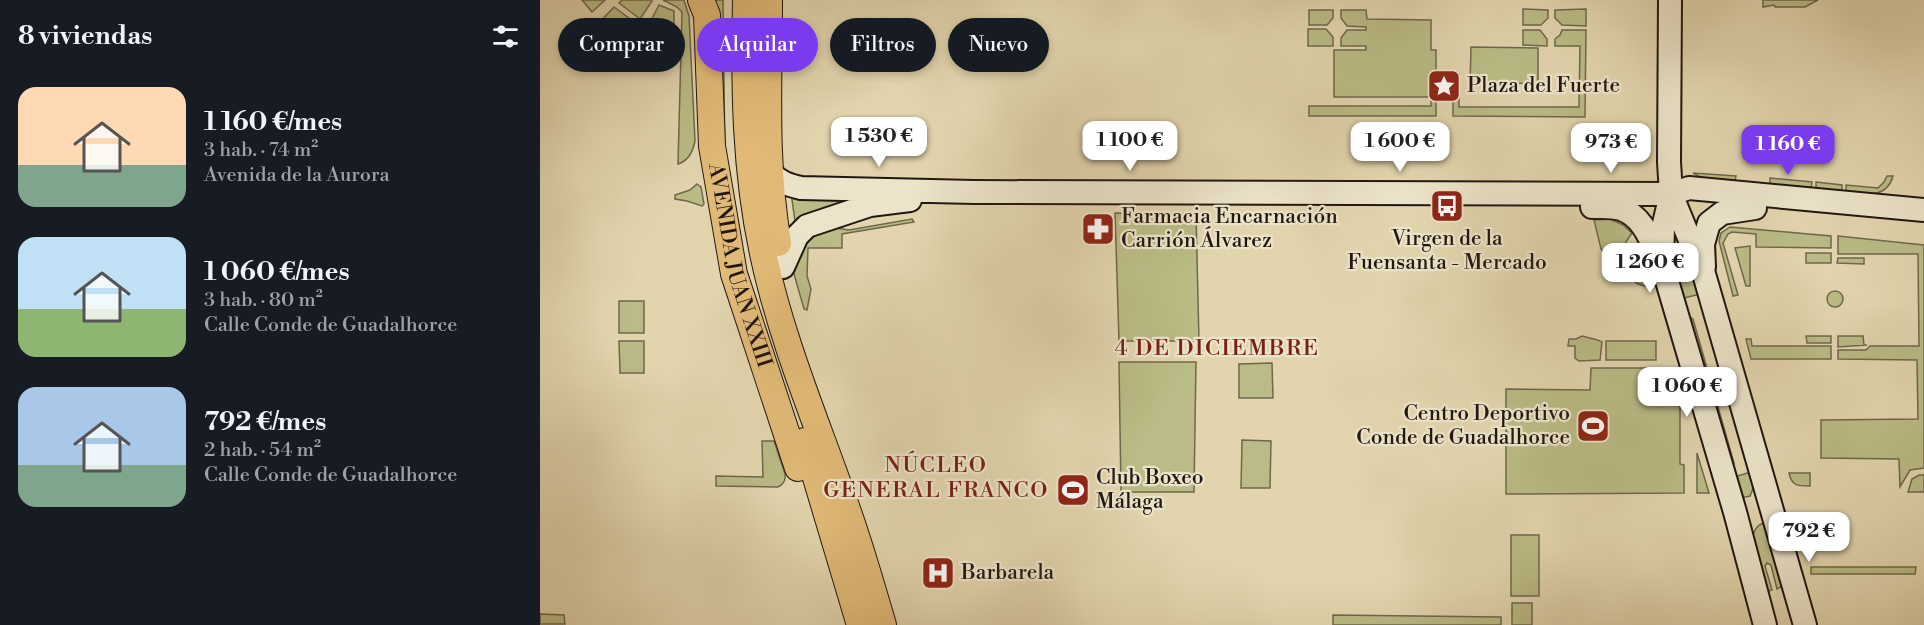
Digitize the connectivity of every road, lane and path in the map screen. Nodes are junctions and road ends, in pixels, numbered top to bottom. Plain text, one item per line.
1 (702, 0) edge
2 (730, 0) edge
3 (746, 0) edge
4 (769, 0) edge
5 (1670, 0) edge
6 (770, 172) junction
7 (974, 192) junction
8 (1671, 194) junction
9 (1551, 195) junction
10 (1755, 208) junction
11 (1924, 210) edge
12 (1924, 225) edge
13 (1662, 264) junction
14 (783, 267) junction
15 (1704, 274) junction
16 (837, 514) junction
17 (860, 625) edge
18 (883, 625) edge
19 (1765, 625) edge
20 (1805, 625) edge

1 - 16 main road, AVENIDA JUAN XXIII
2 - 16 main road, AVENIDA JUAN XXIII
3 - 16 main road, AVENIDA JUAN XXIII
4 - 6 main road, AVENIDA JUAN XXIII
5 - 8 main road
6 - 7 main road
6 - 14 main road, AVENIDA JUAN XXIII
7 - 9 main road
7 - 14 main road
8 - 9 main road
8 - 10 main road
8 - 11 main road
8 - 13 main road
8 - 15 main road
9 - 13 main road
10 - 12 main road
10 - 15 main road
13 - 19 main road
14 - 16 main road, AVENIDA JUAN XXIII
15 - 20 main road
16 - 17 main road, AVENIDA JUAN XXIII
16 - 18 main road, AVENIDA JUAN XXIII

